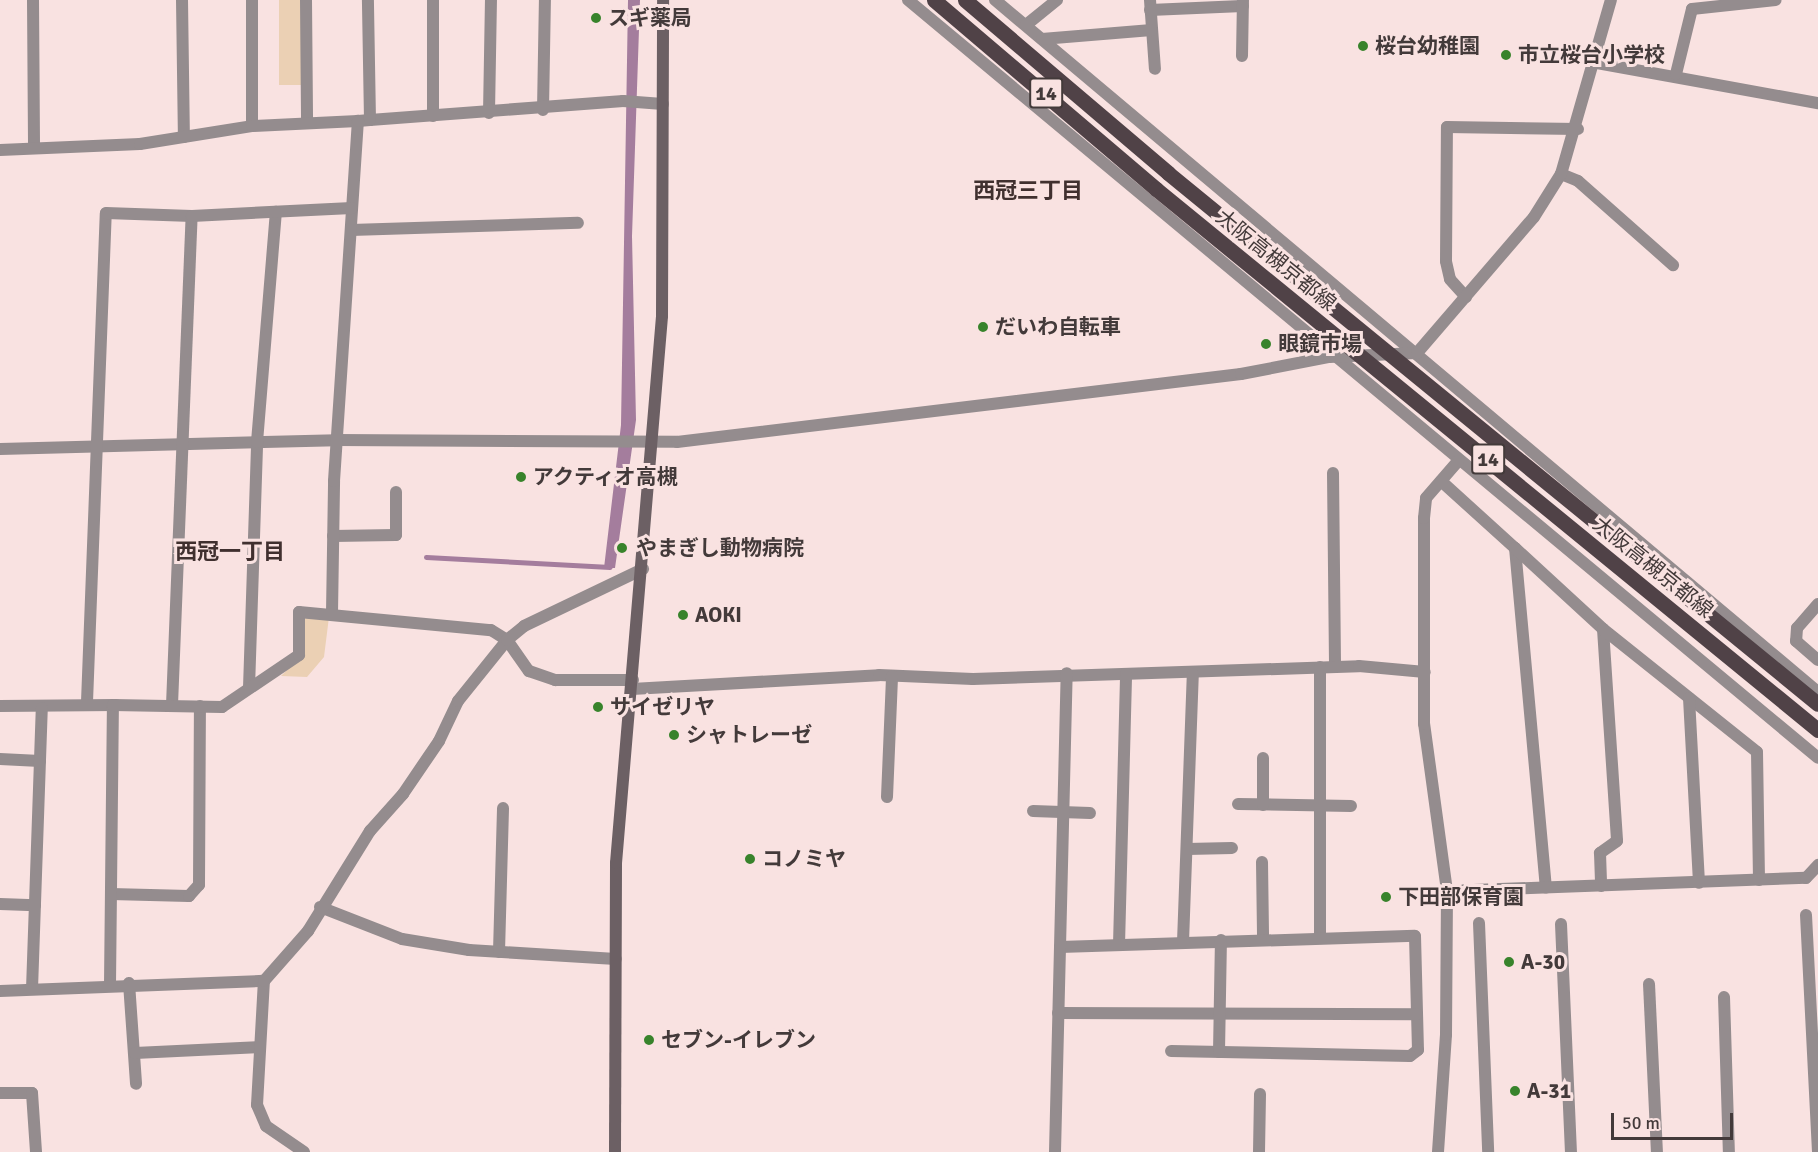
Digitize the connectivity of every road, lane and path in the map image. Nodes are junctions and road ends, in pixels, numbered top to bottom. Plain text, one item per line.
1 (33, 0) edge
2 (182, 0) edge
3 (252, 0) edge
4 (306, 0) edge
5 (368, 0) edge
6 (433, 0) edge
7 (491, 0) edge
8 (545, 0) edge
9 (663, 0) edge
10 (908, 0) edge
11 (934, 0) edge
12 (965, 0) edge
13 (995, 0) edge
14 (1057, 0) edge
15 (1611, 0) edge
16 (1776, 0) edge
17 (1243, 3) edge
18 (1150, 5) edge
19 (1026, 25) junction
20 (1152, 30) junction
21 (1042, 39) junction
22 (1242, 56) dead end
23 (1597, 63) junction
24 (1155, 69) dead end
25 (1676, 74) junction
26 (1818, 103) edge
27 (663, 104) junction
28 (543, 110) junction
29 (489, 113) junction
30 (433, 116) junction
31 (364, 120) junction
32 (307, 123) junction
33 (252, 126) junction
34 (1578, 129) junction
35 (184, 137) junction
36 (34, 148) junction
37 (0, 150) edge
38 (1561, 174) junction
39 (352, 208) junction
40 (276, 212) junction
41 (192, 216) junction
42 (578, 224) dead end
43 (351, 230) junction
44 (1673, 265) dead end
45 (1466, 297) junction
46 (1417, 353) junction
47 (1329, 357) junction
48 (654, 438) junction
49 (336, 440) junction
50 (257, 442) junction
51 (180, 443) junction
52 (93, 446) junction
53 (0, 449) edge
54 (1458, 461) junction
55 (1333, 473) dead end
56 (1441, 481) junction
57 (396, 492) dead end
58 (333, 536) junction
59 (1515, 548) junction
60 (643, 569) junction
61 (1818, 604) edge
62 (332, 613) junction
63 (1603, 629) junction
64 (507, 640) junction
65 (1818, 660) edge
66 (1335, 666) junction
67 (1320, 667) junction
68 (1425, 672) junction
69 (1067, 673) junction
70 (1126, 674) junction
71 (1193, 674) junction
72 (892, 676) junction
73 (633, 684) junction
74 (249, 688) junction
75 (1818, 692) edge
76 (1689, 698) junction
77 (87, 702) junction
78 (1818, 704) edge
79 (116, 705) junction
80 (172, 705) junction
81 (0, 706) edge
82 (200, 706) junction
83 (42, 708) junction
84 (1818, 730) edge
85 (1263, 758) dead end
86 (1818, 758) edge
87 (0, 759) edge
88 (40, 761) junction
89 (887, 797) dead end
90 (1238, 804) dead end
91 (1263, 805) junction
92 (1320, 806) junction
93 (1352, 806) dead end
94 (503, 808) dead end
95 (1033, 811) dead end
96 (1064, 812) junction
97 (1090, 813) dead end
98 (1232, 848) dead end
99 (1187, 849) junction
100 (1262, 862) dead end
101 (1818, 865) edge
102 (1759, 880) junction
103 (1699, 883) junction
104 (1601, 886) junction
105 (1546, 888) junction
106 (1447, 891) junction
107 (111, 894) junction
108 (0, 904) edge
109 (34, 905) junction
110 (320, 907) junction
111 (1806, 915) dead end
112 (1479, 923) dead end
113 (1561, 924) dead end
114 (1320, 936) junction
115 (1263, 938) junction
116 (1221, 940) junction
117 (1183, 942) junction
118 (1119, 945) junction
119 (1060, 947) junction
120 (499, 952) junction
121 (616, 959) junction
122 (264, 981) junction
123 (129, 983) junction
124 (110, 984) junction
125 (1649, 984) dead end
126 (32, 989) junction
127 (0, 991) edge
128 (1724, 997) dead end
129 (1058, 1013) junction
130 (1220, 1013) junction
131 (1417, 1014) junction
132 (260, 1047) junction
133 (1171, 1051) dead end
134 (1219, 1052) junction
135 (135, 1053) junction
136 (136, 1084) dead end
137 (0, 1093) edge
138 (1260, 1094) dead end
139 (36, 1152) edge
140 (304, 1152) edge
141 (615, 1152) edge
142 (1055, 1152) edge
143 (1259, 1152) edge
144 (1438, 1152) edge
145 (1488, 1152) edge
146 (1571, 1152) edge
147 (1657, 1152) edge
148 (1729, 1152) edge
149 (1818, 1152) edge

1 - 36 street
2 - 35 street
3 - 33 street
4 - 32 street
5 - 31 street
6 - 30 street
7 - 29 street
8 - 28 street
9 - 27 street
10 - 47 street
11 - 84 main road, 大阪高槻京都線 / 14
12 - 78 main road, 大阪高槻京都線 / 14
13 - 19 street
14 - 19 street
15 - 23 street
16 - 25 street
17 - 18 street
17 - 22 street
18 - 20 street
19 - 21 street
20 - 21 street
20 - 24 street
21 - 46 street
23 - 25 street
23 - 34 street
25 - 26 street
27 - 28 street
27 - 48 street
28 - 29 street
29 - 30 street
30 - 31 street
31 - 32 street
31 - 39 street
32 - 33 street
33 - 35 street
34 - 38 street
34 - 45 street
35 - 36 street
36 - 37 street
38 - 44 street
38 - 45 street
39 - 40 street
39 - 43 street
40 - 41 street
40 - 50 street
41 - 51 street
41 - 52 street
42 - 43 street
43 - 49 street
45 - 46 street
46 - 47 street
46 - 75 street
47 - 48 street
47 - 54 street
48 - 49 street
48 - 60 street
49 - 50 street
49 - 58 street
50 - 51 street
50 - 74 street
51 - 52 street
51 - 80 street
52 - 53 street
52 - 77 street
54 - 56 street
54 - 86 street
55 - 66 street
56 - 59 street
56 - 68 street
57 - 58 street
58 - 62 street
59 - 63 street
59 - 105 street
60 - 64 street
60 - 73 street
61 - 65 street
62 - 64 street
62 - 74 street
63 - 76 street
63 - 104 street
64 - 73 street
64 - 110 street
66 - 67 street
66 - 68 street
67 - 71 street
67 - 92 street
68 - 106 street
69 - 70 street
69 - 72 street
69 - 96 street
70 - 71 street
70 - 118 street
71 - 99 street
72 - 73 street
72 - 89 street
73 - 121 street
74 - 82 street
76 - 102 street
76 - 103 street
77 - 79 street
77 - 83 street
79 - 80 street
79 - 107 street
80 - 82 street
81 - 83 street
82 - 107 street
83 - 88 street
85 - 91 street
87 - 88 street
88 - 109 street
90 - 91 street
91 - 92 street
92 - 93 street
92 - 114 street
94 - 120 street
95 - 96 street
96 - 97 street
96 - 119 street
98 - 99 street
99 - 117 street
100 - 115 street
101 - 102 street
102 - 103 street
103 - 104 street
104 - 105 street
105 - 106 street
106 - 144 street
107 - 124 street
108 - 109 street
109 - 126 street
110 - 120 street
110 - 122 street
111 - 149 street
112 - 145 street
113 - 146 street
114 - 115 street
114 - 131 street
115 - 116 street
116 - 117 street
116 - 130 street
117 - 118 street
118 - 119 street
119 - 129 street
120 - 121 street
121 - 141 street
122 - 123 street
122 - 132 street
123 - 124 street
123 - 135 street
124 - 126 street
125 - 147 street
126 - 127 street
128 - 148 street
129 - 130 street
129 - 142 street
130 - 131 street
130 - 134 street
131 - 134 street
132 - 135 street
132 - 140 street
133 - 134 street
135 - 136 street
137 - 139 street
138 - 143 street

